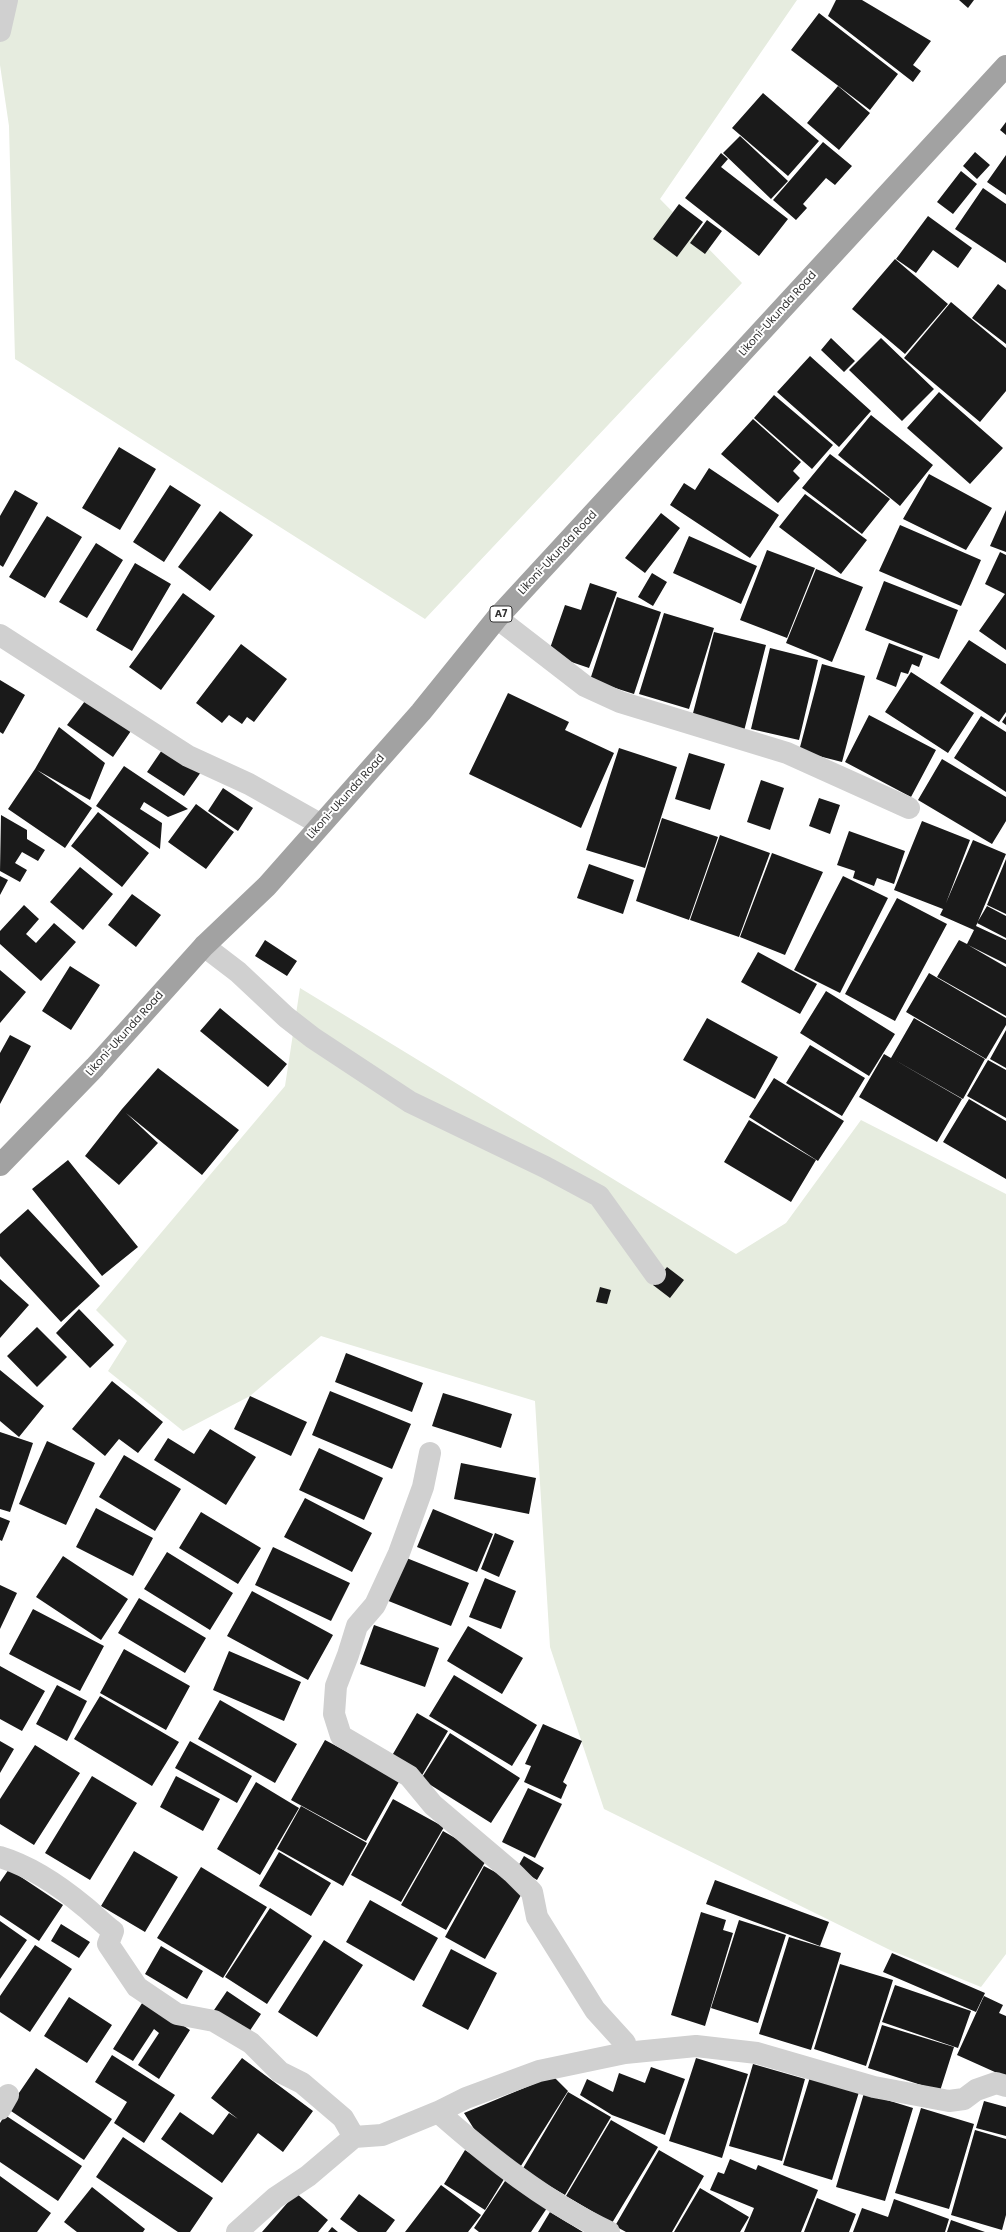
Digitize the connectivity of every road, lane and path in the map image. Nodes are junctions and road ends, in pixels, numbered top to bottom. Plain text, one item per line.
1 (7, 0) edge
2 (0, 31) edge
3 (1006, 66) edge
4 (498, 618) junction
5 (0, 635) edge
6 (909, 808) dead end
7 (320, 824) junction
8 (204, 946) junction
9 (0, 1165) edge
10 (655, 1274) dead end
11 (430, 1453) dead end
12 (0, 1857) edge
13 (625, 2053) junction
14 (1006, 2086) edge
15 (438, 2112) junction
16 (354, 2137) junction
17 (237, 2232) edge
18 (609, 2232) edge

1 - 2 street
3 - 4 highway, Likoni-Ukunda Road / A7
4 - 6 street
4 - 7 highway, Likoni-Ukunda Road / A7
5 - 7 street
7 - 8 highway, Likoni-Ukunda Road / A7
8 - 9 highway, Likoni-Ukunda Road / A7
8 - 10 street
11 - 13 street
12 - 16 street
13 - 14 street
13 - 15 street
15 - 16 street
15 - 18 street
16 - 17 street

